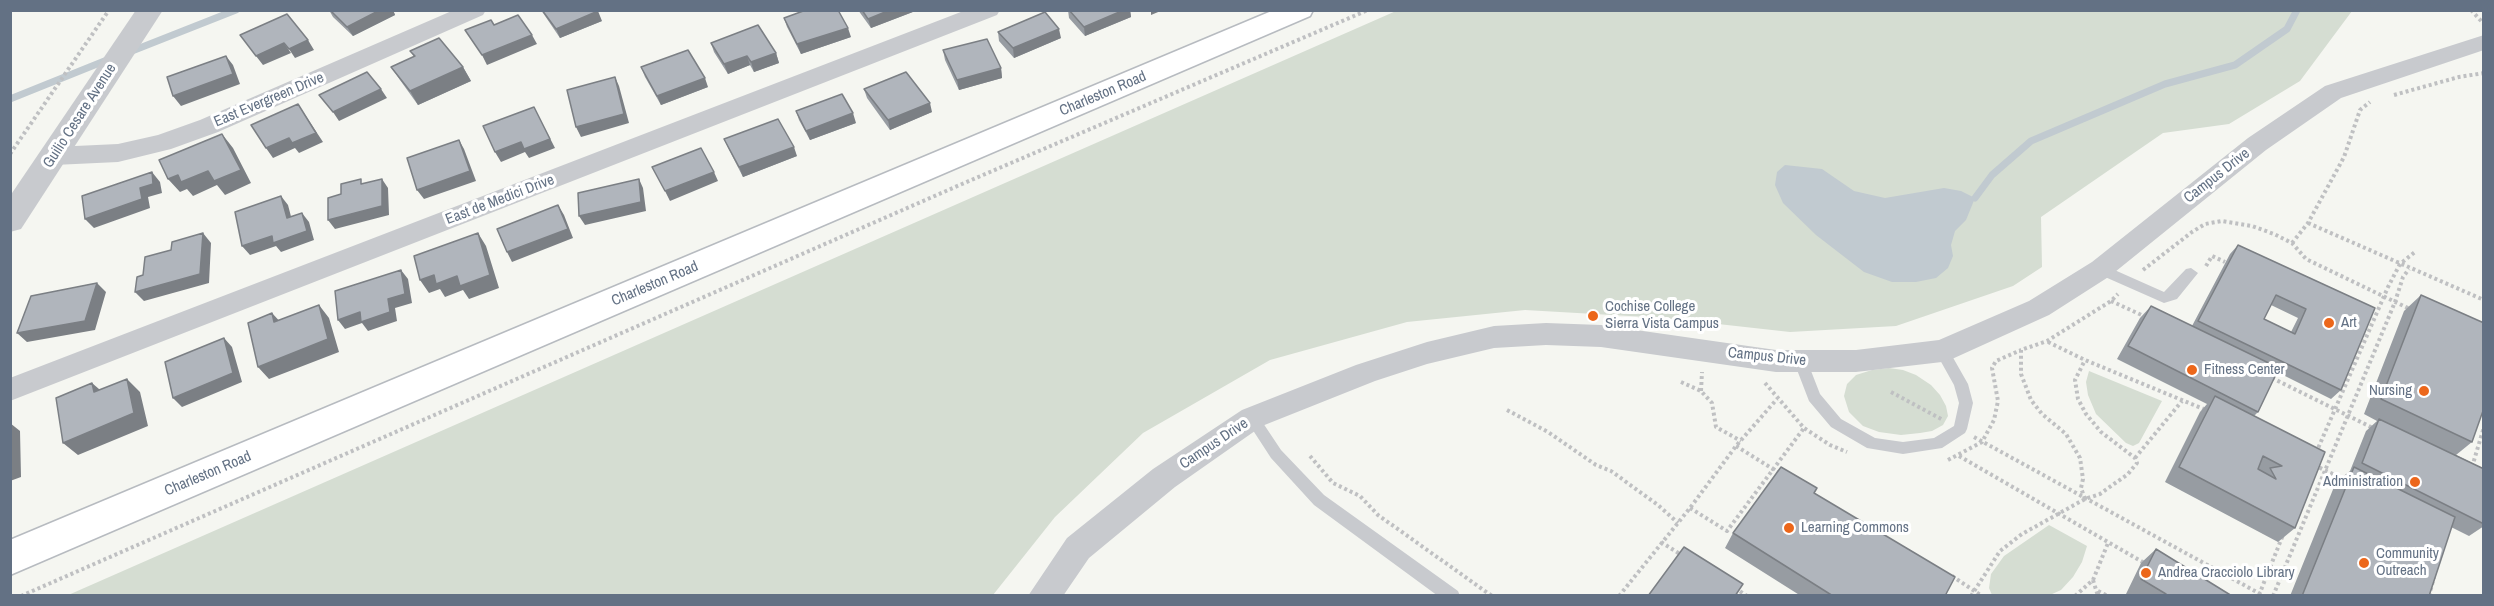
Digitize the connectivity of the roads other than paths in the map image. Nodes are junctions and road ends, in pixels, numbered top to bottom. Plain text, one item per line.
1 (475, 10) edge
2 (989, 10) edge
3 (1300, 10) edge
4 (145, 18) edge
5 (2484, 42) edge
6 (54, 156) junction
7 (10, 221) edge
8 (2101, 268) junction
9 (2191, 273) dead end
10 (1942, 351) junction
11 (1801, 362) junction
12 (10, 390) edge
13 (1252, 418) junction
14 (10, 558) edge
15 (1044, 596) edge
16 (1452, 596) edge

1 - 6 street, East Evergreen Drive
2 - 12 street, East de Medici Drive
3 - 14 main road, Charleston Road
4 - 6 street, Guilio Cesare Avenue
5 - 8 street, Campus Drive
6 - 7 street, Guilio Cesare Avenue
8 - 9 lane
8 - 10 street, Campus Drive
10 - 11 street, Campus Drive
10 - 11 lane
11 - 13 street, Campus Drive
13 - 15 street, Campus Drive
13 - 16 lane

